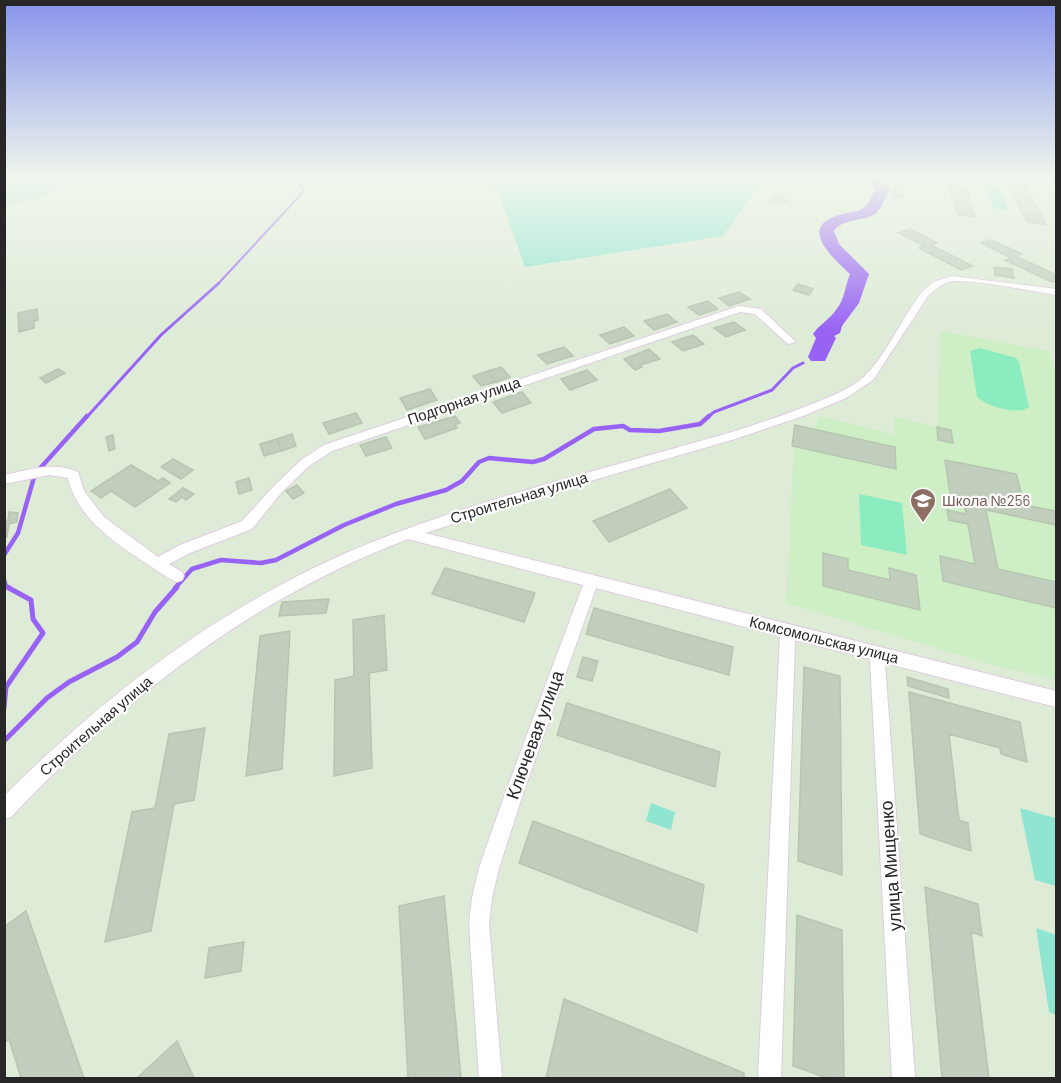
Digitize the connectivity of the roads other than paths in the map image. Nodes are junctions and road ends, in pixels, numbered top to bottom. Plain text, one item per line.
1 (1056, 292) edge
2 (791, 342) dead end
3 (4, 480) edge
4 (407, 534) junction
5 (158, 563) junction
6 (177, 576) dead end
7 (591, 581) junction
8 (788, 633) junction
9 (877, 653) junction
10 (1056, 699) edge
11 (4, 810) edge
12 (491, 1078) edge
13 (770, 1078) edge
14 (904, 1078) edge

1 - 4 street, Строительная улица
2 - 5 street, Подгорная улица
3 - 5 street
4 - 7 street
4 - 11 street, Строительная улица
5 - 6 street
7 - 8 street, Комсомольская улица
7 - 12 street, Ключевая улица
8 - 9 street, Комсомольская улица
8 - 13 street
9 - 10 street, Комсомольская улица
9 - 14 street, улица Мищенко

